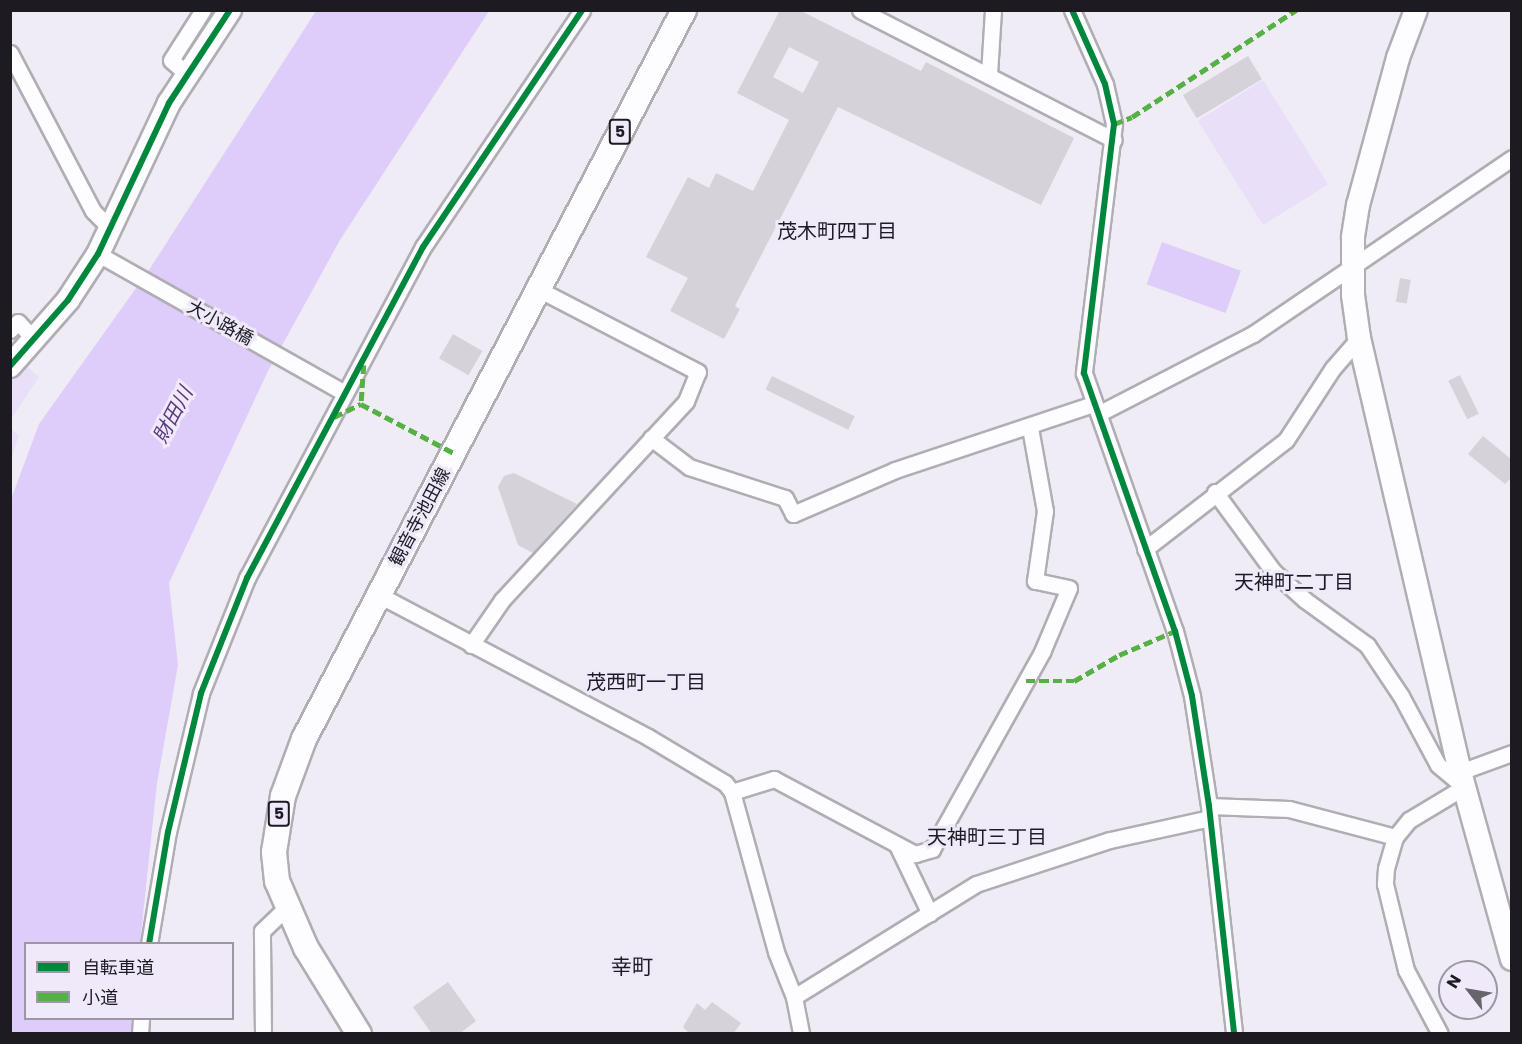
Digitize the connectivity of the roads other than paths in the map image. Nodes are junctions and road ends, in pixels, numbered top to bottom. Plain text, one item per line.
1 (203, 10) edge
2 (230, 10) edge
3 (582, 10) edge
4 (684, 10) edge
5 (860, 10) edge
6 (993, 10) edge
7 (1072, 10) edge
8 (1416, 10) edge
9 (10, 53) edge
10 (188, 74) junction
11 (989, 74) junction
12 (1114, 140) junction
13 (1512, 158) edge
14 (110, 227) junction
15 (98, 254) junction
16 (1353, 269) junction
17 (538, 289) junction
18 (10, 330) edge
19 (1359, 338) junction
20 (35, 340) junction
21 (10, 366) edge
22 (343, 392) junction
23 (1097, 409) junction
24 (1030, 428) junction
25 (651, 438) junction
26 (1215, 492) junction
27 (1145, 549) junction
28 (379, 595) junction
29 (471, 645) junction
30 (1512, 753) edge
31 (1462, 779) junction
32 (732, 792) junction
33 (1210, 812) junction
34 (1395, 837) junction
35 (897, 845) junction
36 (286, 908) junction
37 (930, 914) junction
38 (1508, 930) edge
39 (149, 942) edge
40 (1512, 959) edge
41 (795, 997) junction
42 (263, 1034) edge
43 (359, 1034) edge
44 (801, 1034) edge
45 (1234, 1034) edge
46 (1440, 1034) edge

1 - 10 street
2 - 10 street
3 - 22 street
4 - 17 main road, 観音寺池田線 / 5
5 - 11 street
6 - 11 street
7 - 12 street
8 - 16 street
9 - 14 street
10 - 14 street
11 - 12 street
12 - 23 street
13 - 16 street
14 - 15 street
15 - 20 street
15 - 22 street, 大小路橋
16 - 19 street
16 - 23 street
17 - 25 street
17 - 28 main road, 観音寺池田線 / 5
18 - 20 street
19 - 26 street
19 - 31 street
20 - 21 street
22 - 39 street
23 - 24 street
23 - 27 street
24 - 25 street
24 - 35 street
25 - 29 street
26 - 27 street
26 - 31 street
27 - 33 street
28 - 29 street
28 - 36 main road, 観音寺池田線 / 5
29 - 32 street
30 - 31 street
31 - 34 street
31 - 38 street
32 - 35 street
32 - 41 street
33 - 34 street
33 - 37 street
33 - 45 street
34 - 46 street
35 - 37 street
36 - 42 street
36 - 43 main road, 観音寺池田線 / 5
37 - 41 street
38 - 40 street
41 - 44 street

